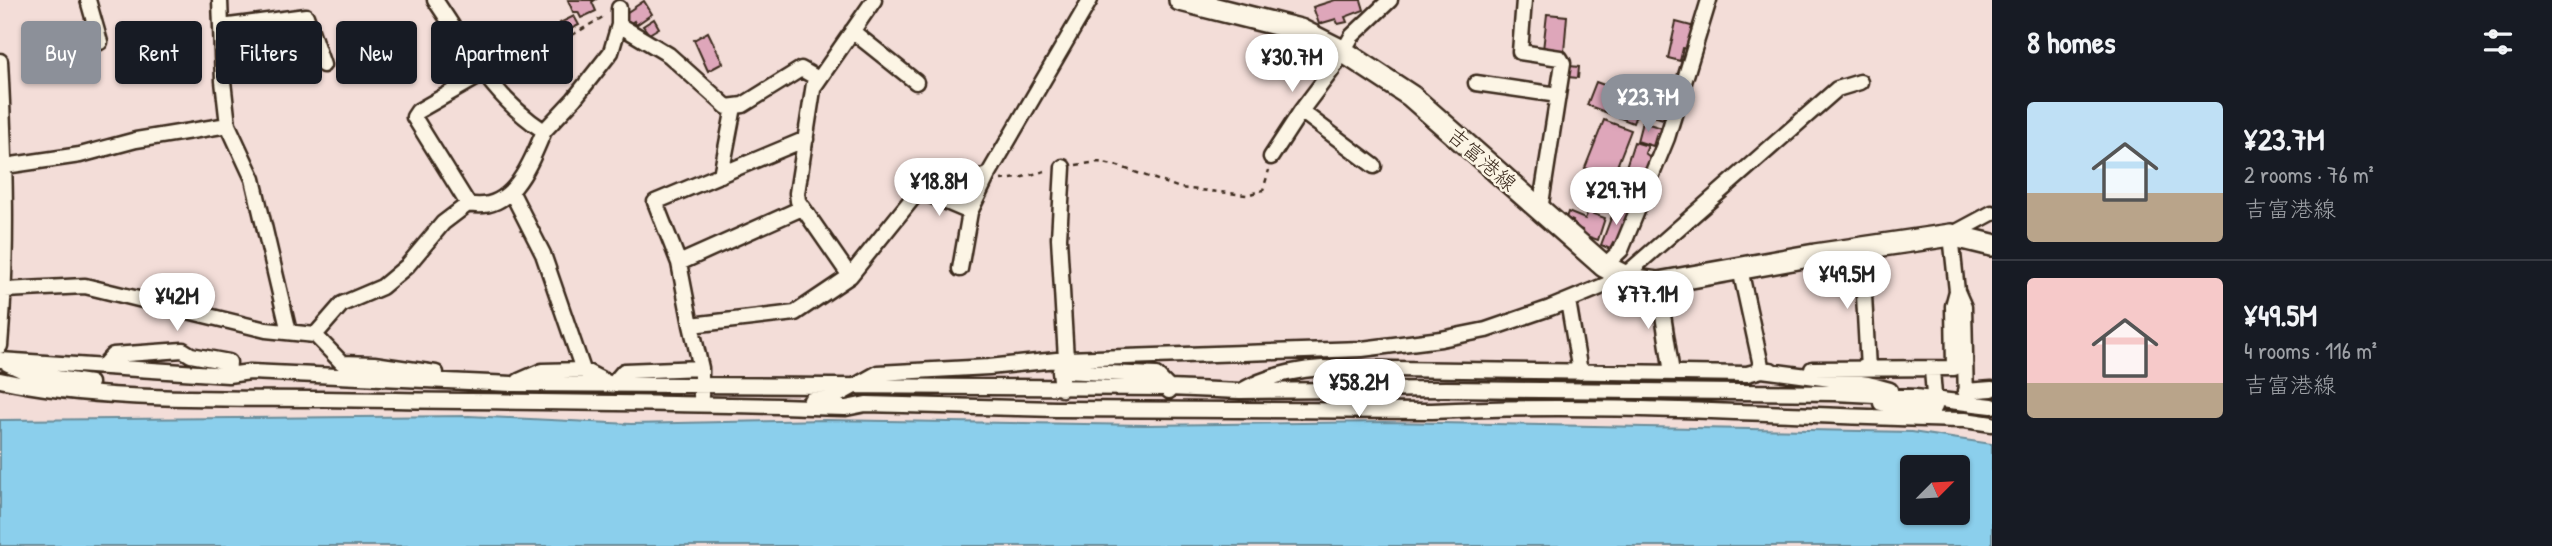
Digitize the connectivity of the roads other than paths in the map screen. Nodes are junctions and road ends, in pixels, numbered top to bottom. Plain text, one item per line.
1 (88, 0) edge
2 (220, 0) edge
3 (435, 0) edge
4 (874, 0) edge
5 (1090, 0) edge
6 (1180, 0) edge
7 (1391, 0) edge
8 (1524, 0) edge
9 (1709, 0) edge
10 (619, 8) road end
11 (94, 21) edge
12 (221, 21) edge
13 (267, 21) edge
14 (308, 21) edge
15 (449, 21) edge
16 (619, 25) junction
17 (852, 31) junction
18 (1344, 52) junction
19 (0, 61) edge
20 (322, 62) edge
21 (323, 65) dead end
22 (916, 82) dead end
23 (1860, 82) dead end
24 (1476, 83) dead end
25 (223, 84) edge
26 (465, 84) edge
27 (491, 84) edge
28 (815, 85) junction
29 (1558, 95) junction
30 (734, 107) junction
31 (1301, 111) junction
32 (228, 125) junction
33 (544, 131) junction
34 (806, 139) junction
35 (1271, 157) road end
36 (3, 162) edge
37 (1374, 166) dead end
38 (1063, 167) road end
39 (721, 175) junction
40 (988, 175) junction
41 (923, 192) junction
42 (512, 194) junction
43 (468, 204) junction
44 (802, 208) junction
45 (1540, 209) junction
46 (970, 212) junction
47 (1992, 213) edge
48 (1951, 235) junction
49 (1992, 245) edge
50 (1856, 249) junction
51 (679, 263) junction
52 (960, 269) dead end
53 (1740, 269) junction
54 (1614, 272) junction
55 (850, 276) junction
56 (1658, 283) junction
57 (5, 290) junction
58 (1957, 291) junction
59 (1568, 301) junction
60 (691, 325) junction
61 (289, 332) junction
62 (315, 334) junction
63 (0, 346) edge
64 (1339, 349) junction
65 (0, 360) edge
66 (1063, 365) junction
67 (103, 366) junction
68 (701, 368) junction
69 (341, 369) junction
70 (1340, 369) junction
71 (1868, 369) junction
72 (1933, 369) junction
73 (583, 370) junction
74 (1443, 370) junction
75 (1762, 370) junction
76 (250, 372) junction
77 (1580, 372) junction
78 (1676, 373) junction
79 (1747, 373) junction
80 (228, 375) junction
81 (0, 380) edge
82 (512, 384) junction
83 (611, 385) junction
84 (702, 386) junction
85 (856, 387) junction
86 (1170, 388) junction
87 (1446, 389) junction
88 (1992, 389) edge
89 (1342, 390) junction
90 (1486, 390) junction
91 (1240, 391) junction
92 (1681, 391) junction
93 (1301, 392) junction
94 (1746, 392) junction
95 (1835, 393) junction
96 (154, 396) junction
97 (1965, 396) junction
98 (1915, 397) junction
99 (241, 398) junction
100 (1057, 398) junction
101 (612, 403) junction
102 (701, 403) junction
103 (754, 405) junction
104 (1992, 406) edge
105 (1935, 407) junction
106 (1161, 408) junction
107 (1487, 408) junction
108 (1307, 410) junction
109 (1682, 410) junction
110 (1432, 411) junction
111 (1747, 411) junction
112 (1965, 419) junction
113 (1992, 424) edge

1 - 11 street
2 - 12 street
3 - 15 street
4 - 17 street
5 - 40 street
6 - 18 main road, 吉富港線
7 - 18 street
8 - 29 street
9 - 54 street
10 - 16 street
13 - 14 street
16 - 30 street
16 - 33 street
17 - 22 street
17 - 28 street
18 - 31 street
18 - 45 main road, 吉富港線
19 - 36 street
20 - 21 street
23 - 54 street
24 - 29 street
25 - 32 street
26 - 43 street
27 - 33 street
28 - 30 street
28 - 34 street
29 - 45 street
30 - 39 street
31 - 35 street
31 - 37 street
32 - 36 street
32 - 61 street
33 - 42 street
34 - 39 street
34 - 44 street
36 - 57 street
38 - 66 street
39 - 51 street
40 - 41 street
40 - 46 street
41 - 46 street
41 - 55 street
42 - 43 street
42 - 73 street
43 - 62 street
44 - 51 street
44 - 55 street
45 - 54 main road, 吉富港線
46 - 52 street
47 - 48 street
48 - 49 main road
48 - 50 main road
48 - 58 street
50 - 53 main road
50 - 71 street
51 - 60 street
53 - 56 main road
53 - 75 street
54 - 56 main road
54 - 59 street
55 - 60 street
56 - 78 street
57 - 61 street
57 - 63 street
58 - 72 street
58 - 97 street
59 - 64 street
59 - 77 street
60 - 68 street
61 - 62 street
62 - 69 street
64 - 66 street
64 - 70 street
65 - 67 street
65 - 96 street
66 - 85 street
66 - 86 street
66 - 100 street
67 - 80 street
67 - 80 street
68 - 83 street
68 - 84 street
69 - 76 street
69 - 82 street
70 - 74 street
70 - 89 street
70 - 91 street
71 - 72 street
71 - 75 street
72 - 105 street
73 - 82 street
73 - 83 street
74 - 77 street
74 - 87 street
75 - 79 street
75 - 98 street
76 - 80 street
76 - 99 street
77 - 78 street
78 - 79 street
78 - 92 street
79 - 94 street
81 - 96 street
82 - 83 street
83 - 84 street
83 - 101 street
84 - 85 street
84 - 102 street
85 - 100 street
85 - 103 street
86 - 91 street
86 - 100 street
86 - 106 street
87 - 89 street
87 - 90 street
88 - 97 street
89 - 93 street
90 - 92 street
90 - 107 street
91 - 93 street
92 - 94 street
92 - 109 street
93 - 108 street
93 - 110 street
94 - 95 street
94 - 111 street
95 - 98 street
95 - 105 street
96 - 99 street
97 - 104 street
97 - 105 street
98 - 105 street
99 - 101 street
100 - 103 street
100 - 106 street
101 - 102 street
102 - 103 street
105 - 112 street
106 - 108 street
107 - 109 street
107 - 110 street
108 - 110 street
109 - 111 street
111 - 112 street
112 - 113 street

